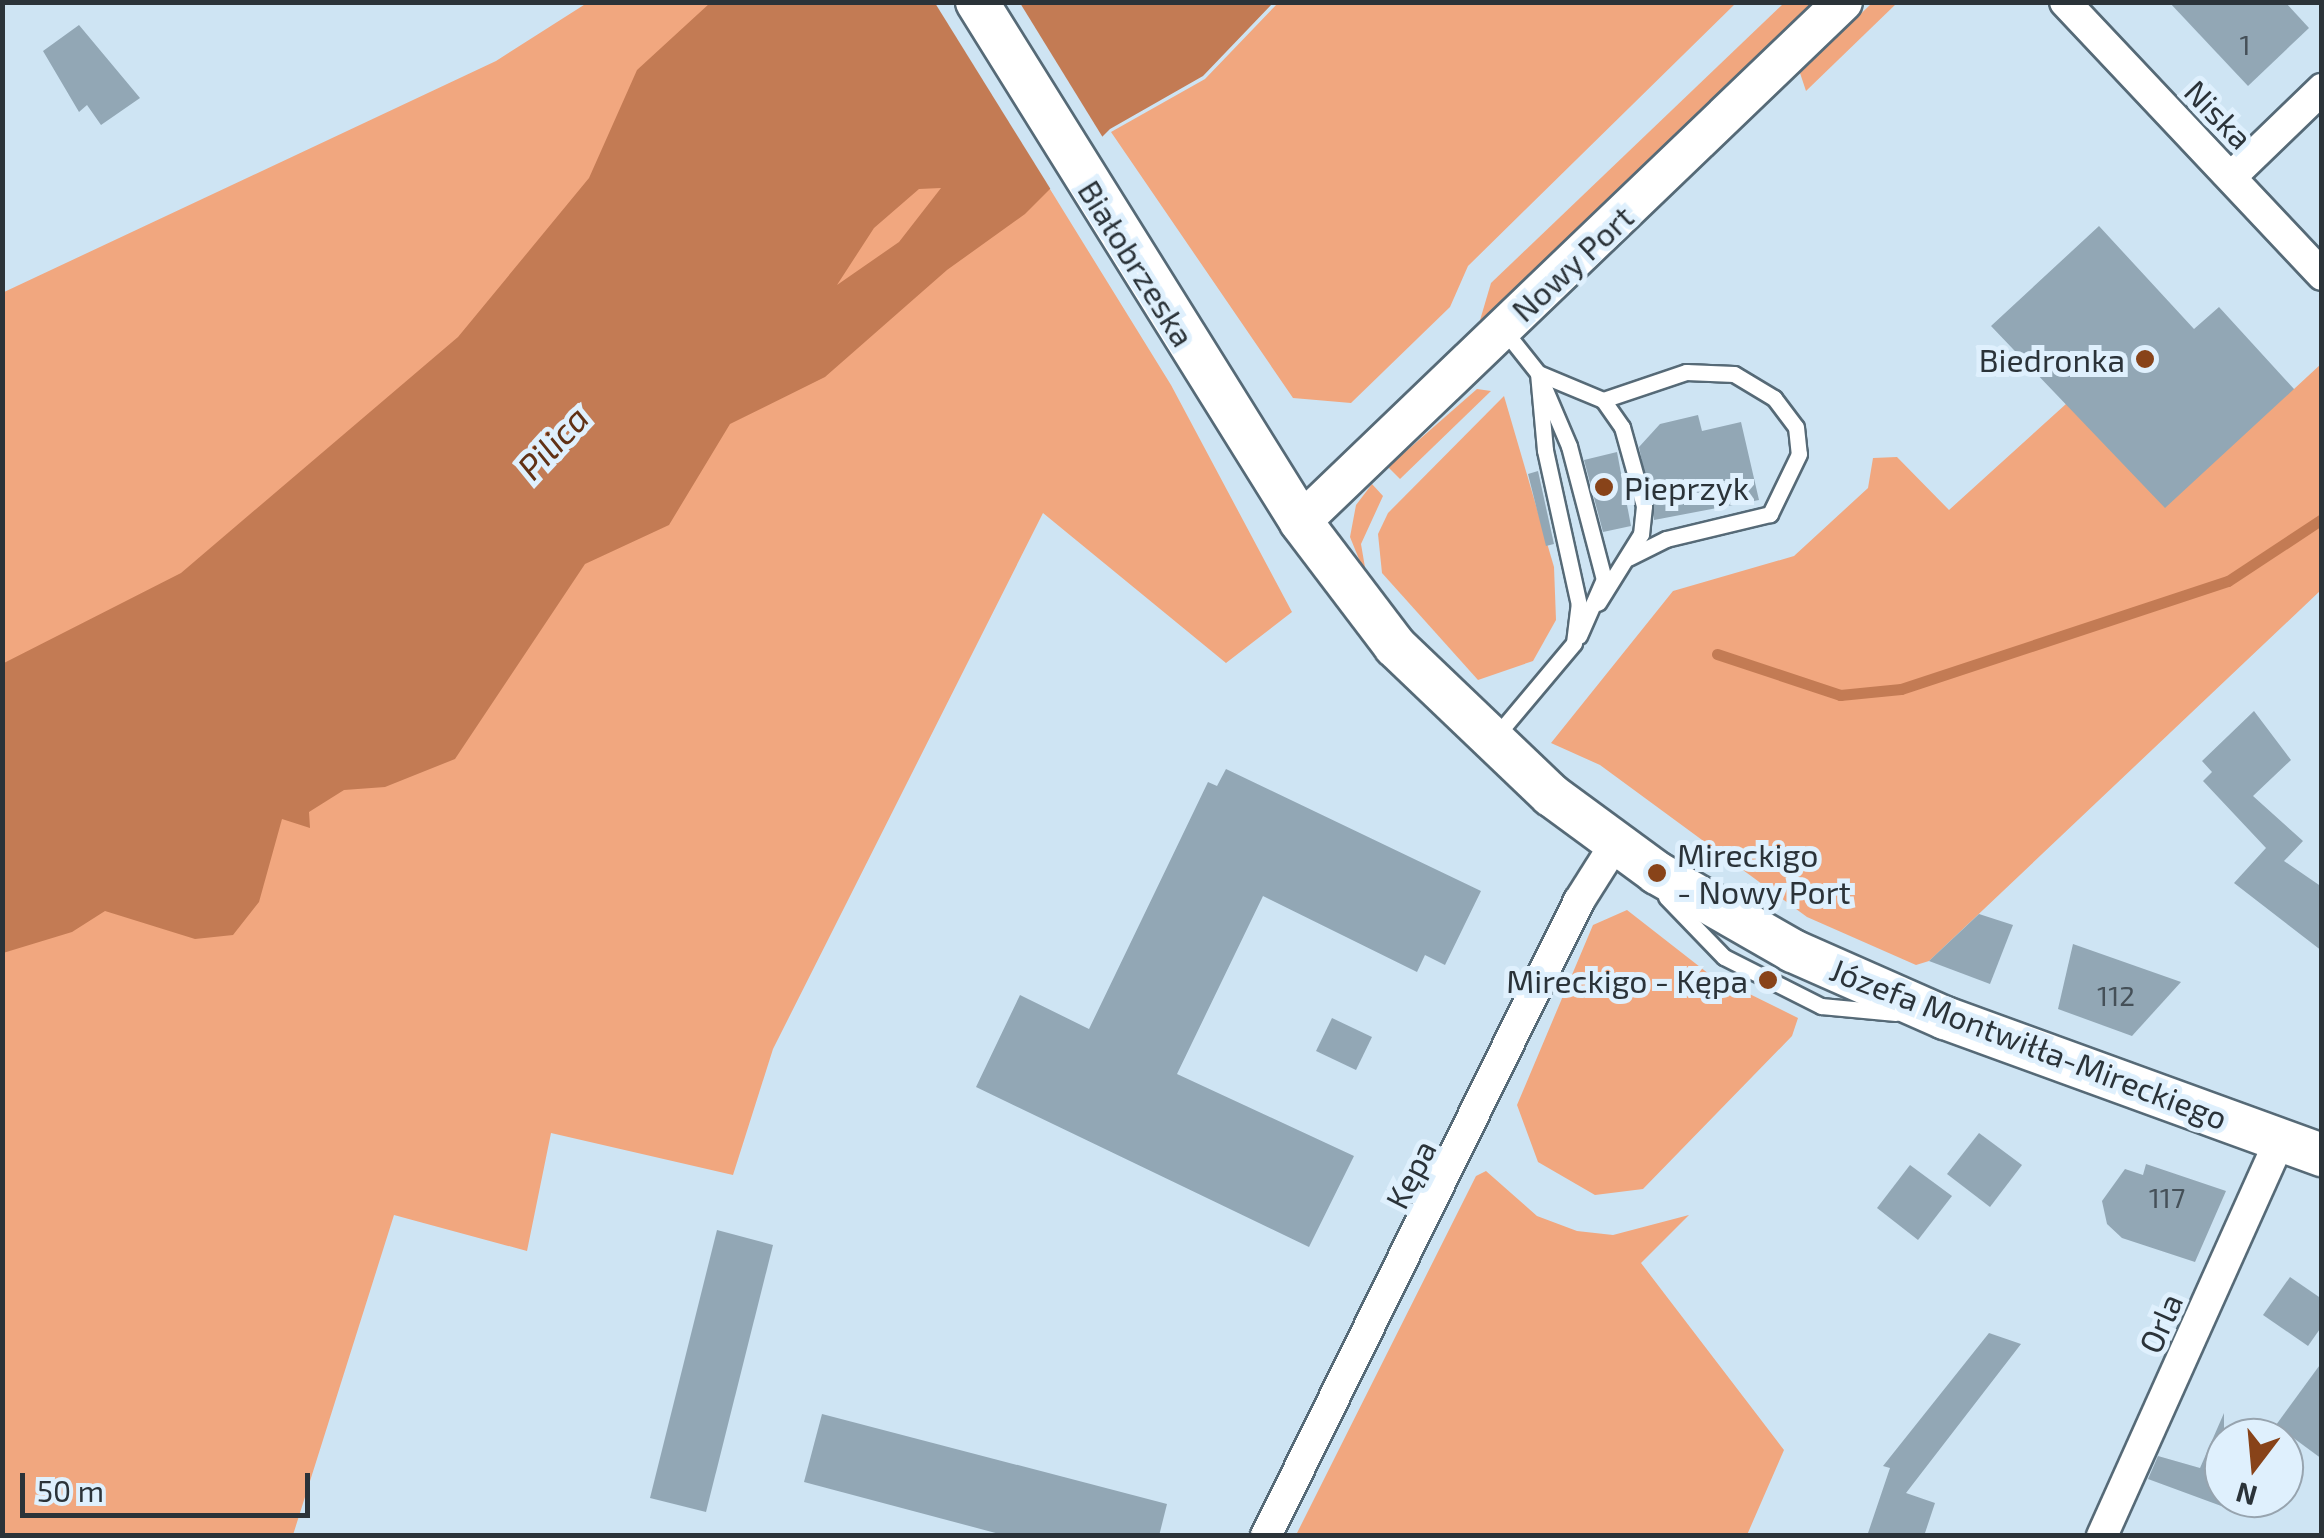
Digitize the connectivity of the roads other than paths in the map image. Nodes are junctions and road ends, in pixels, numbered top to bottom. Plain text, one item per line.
1 (977, 2) edge
2 (1843, 2) edge
3 (2065, 2) edge
4 (2322, 89) edge
5 (2231, 176) junction
6 (2322, 275) edge
7 (1502, 328) junction
8 (1538, 373) junction
9 (1603, 400) junction
10 (1300, 522) junction
11 (1628, 558) junction
12 (1598, 604) junction
13 (1574, 644) junction
14 (1490, 742) junction
15 (1614, 844) junction
16 (2280, 1140) junction
17 (2322, 1155) edge
18 (1266, 1536) edge
19 (2102, 1536) edge

1 - 10 main road, Białobrzeska
2 - 7 street, Nowy Port
3 - 5 street, Niska
4 - 5 street
5 - 6 street, Niska
7 - 8 lane
7 - 10 street, Nowy Port
8 - 9 lane
8 - 12 lane
8 - 13 lane
9 - 11 lane
9 - 11 lane
10 - 14 main road, Józefa Montwiłła-Mireckiego
11 - 12 lane
12 - 13 lane
13 - 14 lane
14 - 15 main road, Józefa Montwiłła-Mireckiego
15 - 16 main road, Józefa Montwiłła-Mireckiego
15 - 18 street, Kępa
16 - 17 main road, Józefa Montwiłła-Mireckiego
16 - 19 street, Orla

